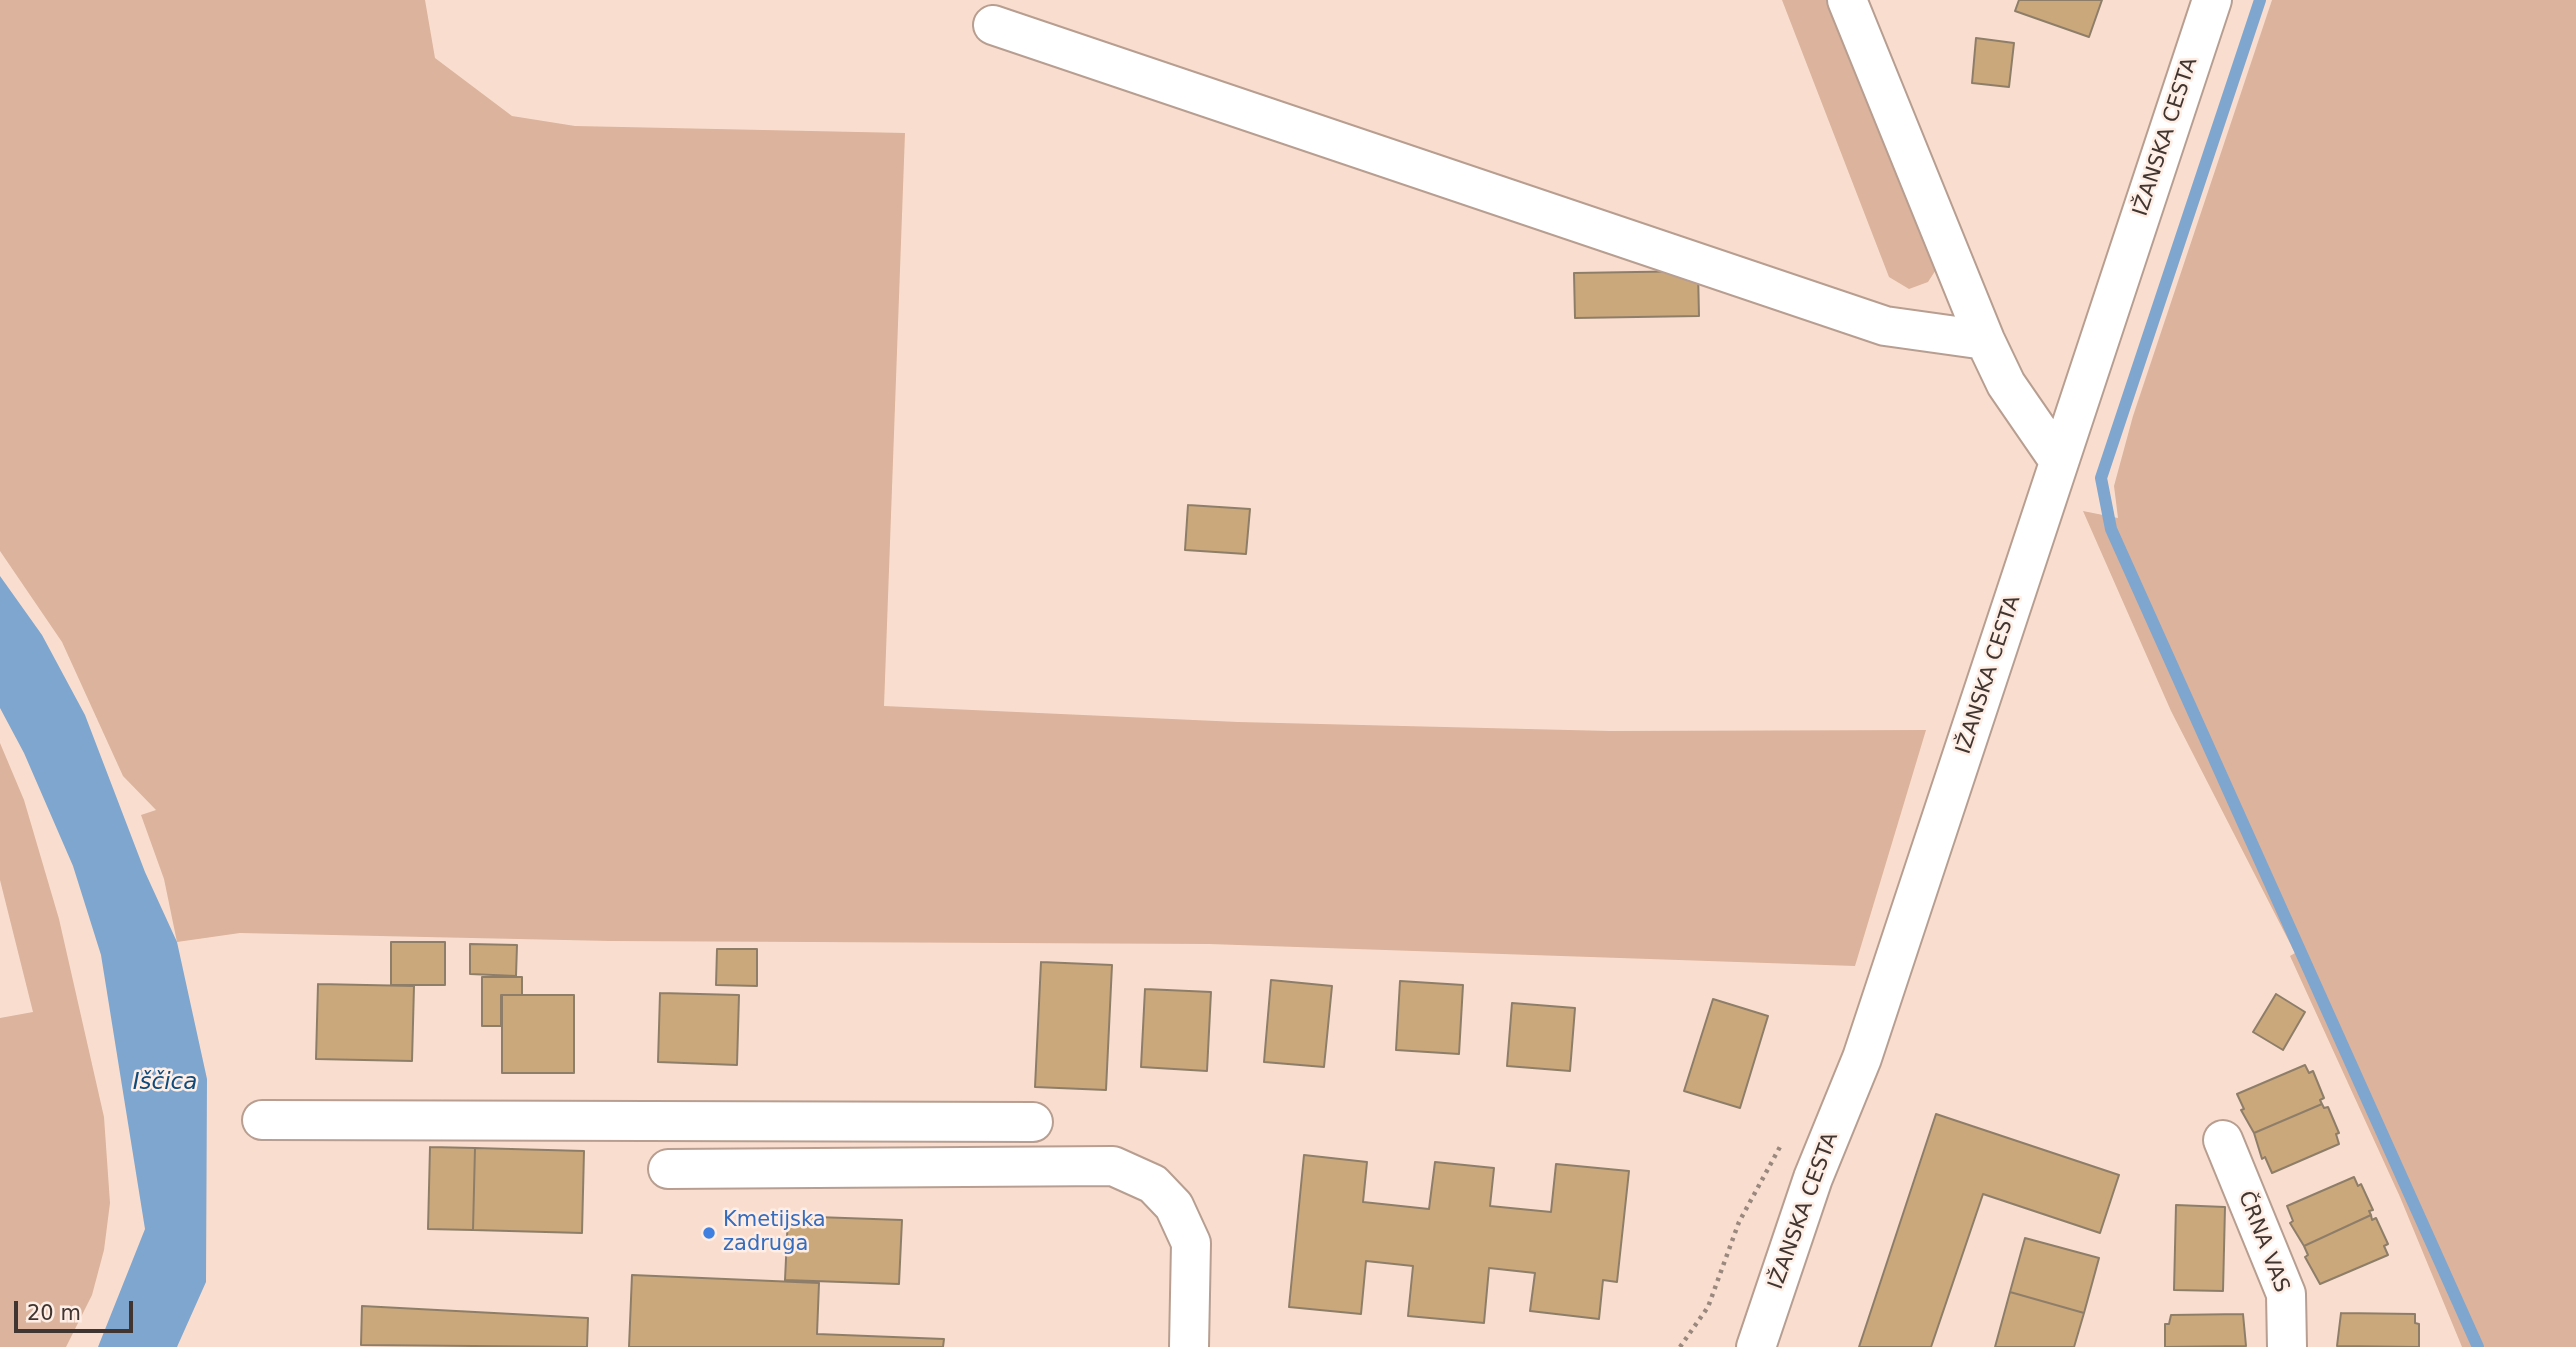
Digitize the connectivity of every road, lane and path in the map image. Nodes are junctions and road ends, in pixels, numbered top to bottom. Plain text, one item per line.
1 (1847, 0) edge
2 (2212, 0) edge
3 (993, 25) dead end
4 (1985, 340) junction
5 (2059, 461) junction
6 (262, 1120) dead end
7 (1033, 1122) dead end
8 (2223, 1140) dead end
9 (668, 1169) dead end
10 (1189, 1347) edge
11 (1756, 1347) edge
12 (2287, 1347) edge

1 - 4 street
2 - 5 street, IŽANSKA CESTA
3 - 4 street
4 - 5 street
5 - 11 street, IŽANSKA CESTA
6 - 7 street
8 - 12 street, ČRNA VAS
9 - 10 street

